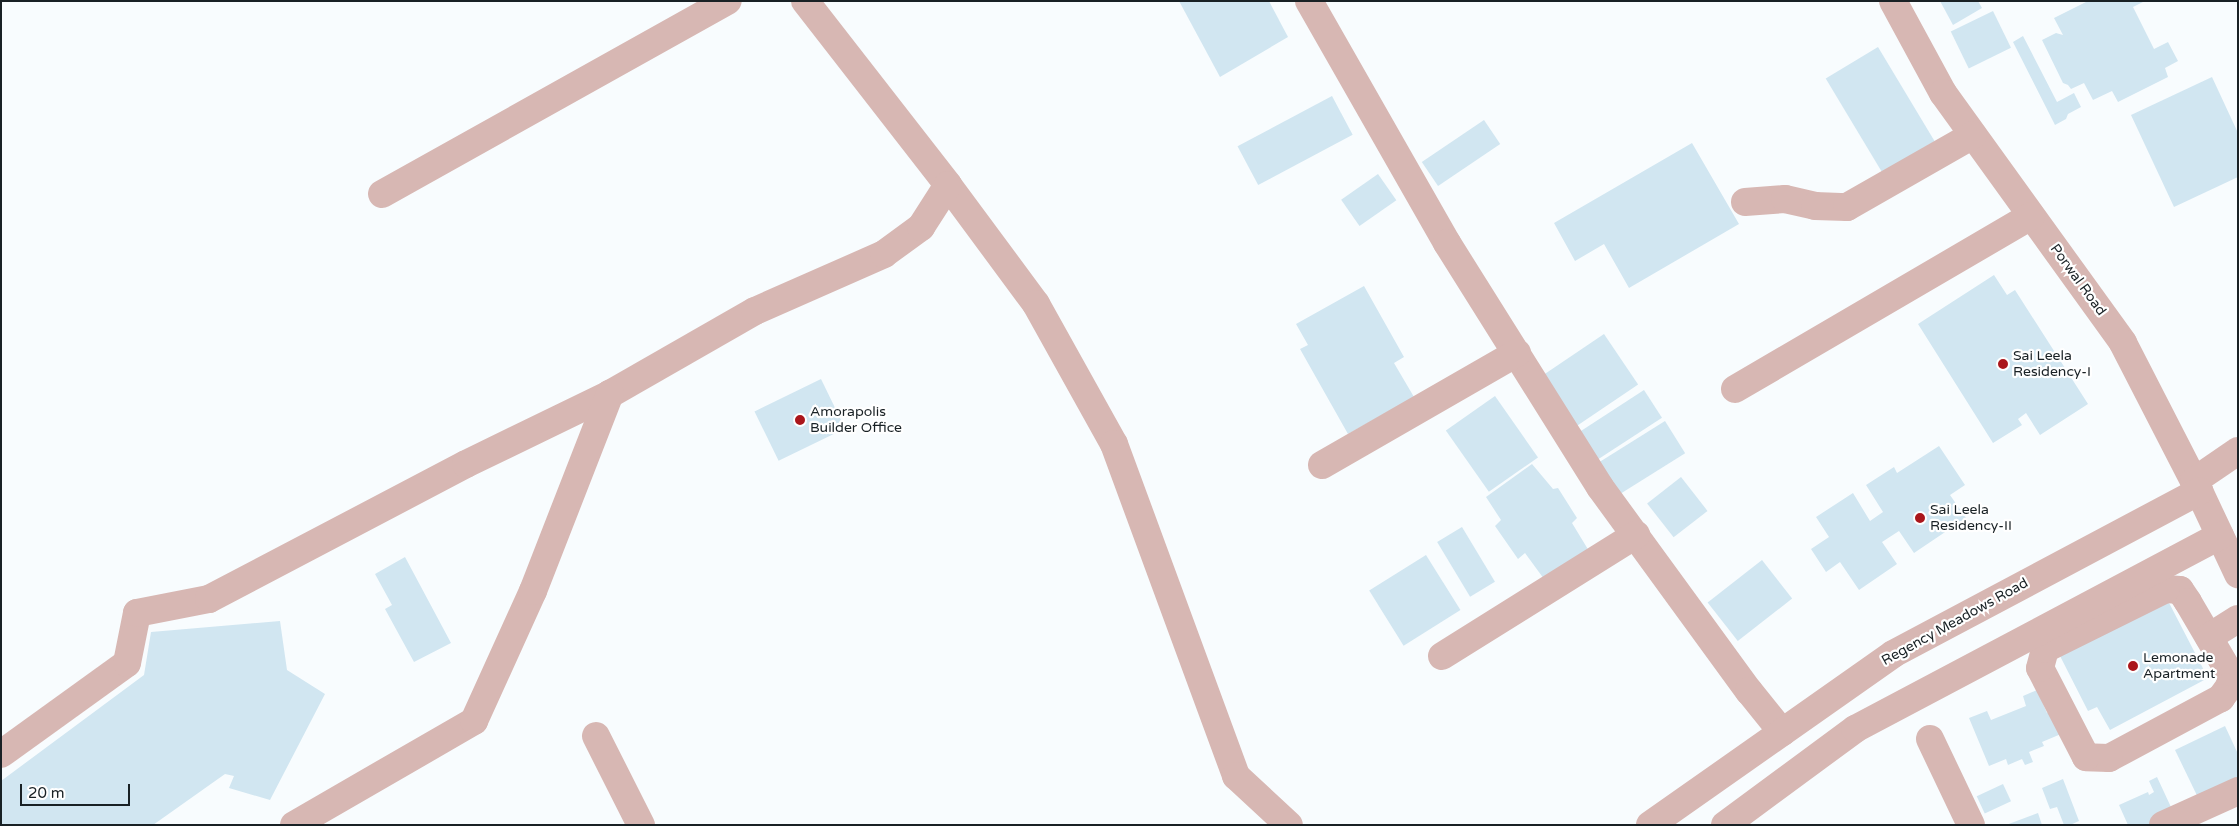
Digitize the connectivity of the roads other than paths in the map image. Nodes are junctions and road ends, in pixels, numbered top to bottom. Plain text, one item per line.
1 (728, 1) edge
2 (805, 1) edge
3 (1309, 1) edge
4 (1893, 1) edge
5 (1973, 135) junction
6 (948, 185) junction
7 (382, 194) dead end
8 (1746, 202) dead end
9 (2031, 216) junction
10 (1517, 353) junction
11 (1735, 390) dead end
12 (610, 394) junction
13 (2238, 451) edge
14 (1322, 465) dead end
15 (2196, 486) junction
16 (1636, 535) junction
17 (2220, 536) junction
18 (2238, 574) edge
19 (2238, 619) edge
20 (2209, 637) junction
21 (1442, 656) dead end
22 (1782, 732) junction
23 (596, 736) dead end
24 (1930, 739) dead end
25 (1, 754) edge
26 (2238, 791) edge
27 (294, 825) edge
28 (641, 825) edge
29 (1290, 825) edge
30 (1650, 825) edge
31 (1725, 825) edge
32 (1971, 825) edge
33 (2163, 825) edge

1 - 7 street
2 - 6 street
3 - 10 street
4 - 5 street, Porwal Road
5 - 8 street
5 - 9 street, Porwal Road
6 - 12 street
6 - 29 street
9 - 11 street
9 - 15 street, Porwal Road
10 - 14 street
10 - 16 street
12 - 25 street
12 - 27 street
13 - 15 street, Regency Meadows Road
15 - 17 street, Porwal Road
15 - 22 street, Regency Meadows Road
16 - 21 street
16 - 22 street
17 - 18 street, Porwal Road
17 - 31 street
19 - 20 street
20 - 20 street
22 - 30 street, Regency Meadows Road
23 - 28 street
24 - 32 street
26 - 33 street

